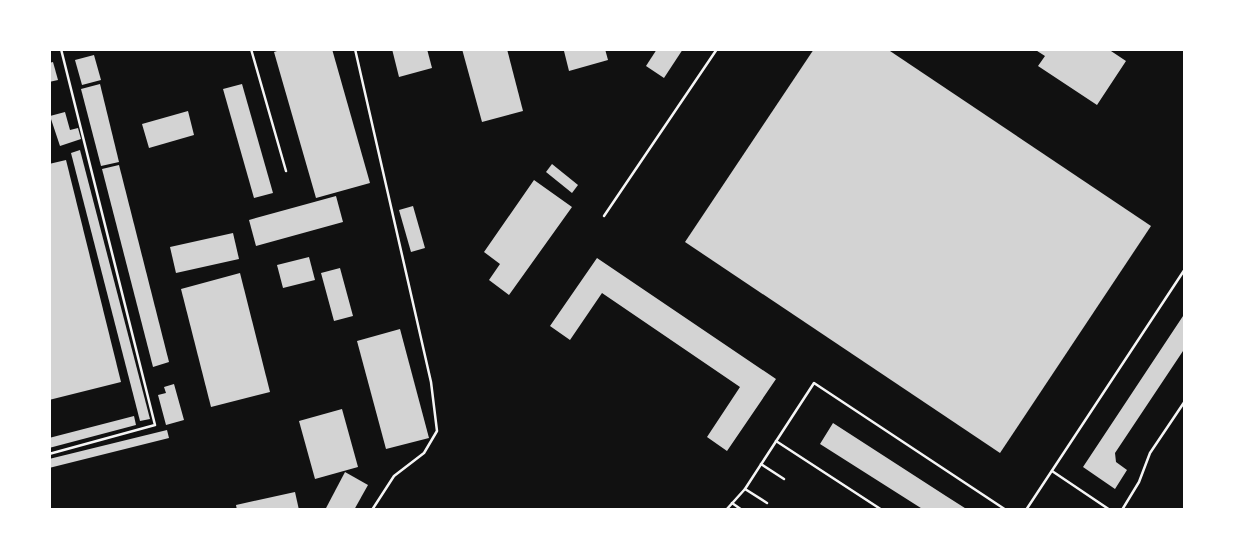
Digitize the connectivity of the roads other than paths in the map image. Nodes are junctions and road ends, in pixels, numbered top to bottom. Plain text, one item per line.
1 (61, 49) edge
2 (251, 49) edge
3 (355, 49) edge
4 (718, 49) edge
5 (286, 171) dead end
6 (604, 216) dead end
7 (1185, 269) edge
8 (1185, 401) edge
9 (776, 442) junction
10 (49, 454) edge
11 (761, 464) junction
12 (1051, 471) junction
13 (784, 478) dead end
14 (745, 489) junction
15 (732, 503) junction
16 (767, 503) dead end
17 (1004, 509) edge
18 (372, 510) edge
19 (726, 510) edge
20 (742, 510) edge
21 (882, 510) edge
22 (1026, 510) edge
23 (1110, 510) edge
24 (1122, 510) edge

1 - 10 lane
2 - 5 lane
3 - 18 lane
4 - 6 lane
7 - 12 lane
8 - 24 lane
9 - 11 lane
9 - 17 lane
9 - 21 lane
11 - 13 lane
11 - 14 lane
12 - 22 lane
12 - 23 lane
14 - 15 lane
14 - 16 lane
15 - 19 lane
15 - 20 lane

